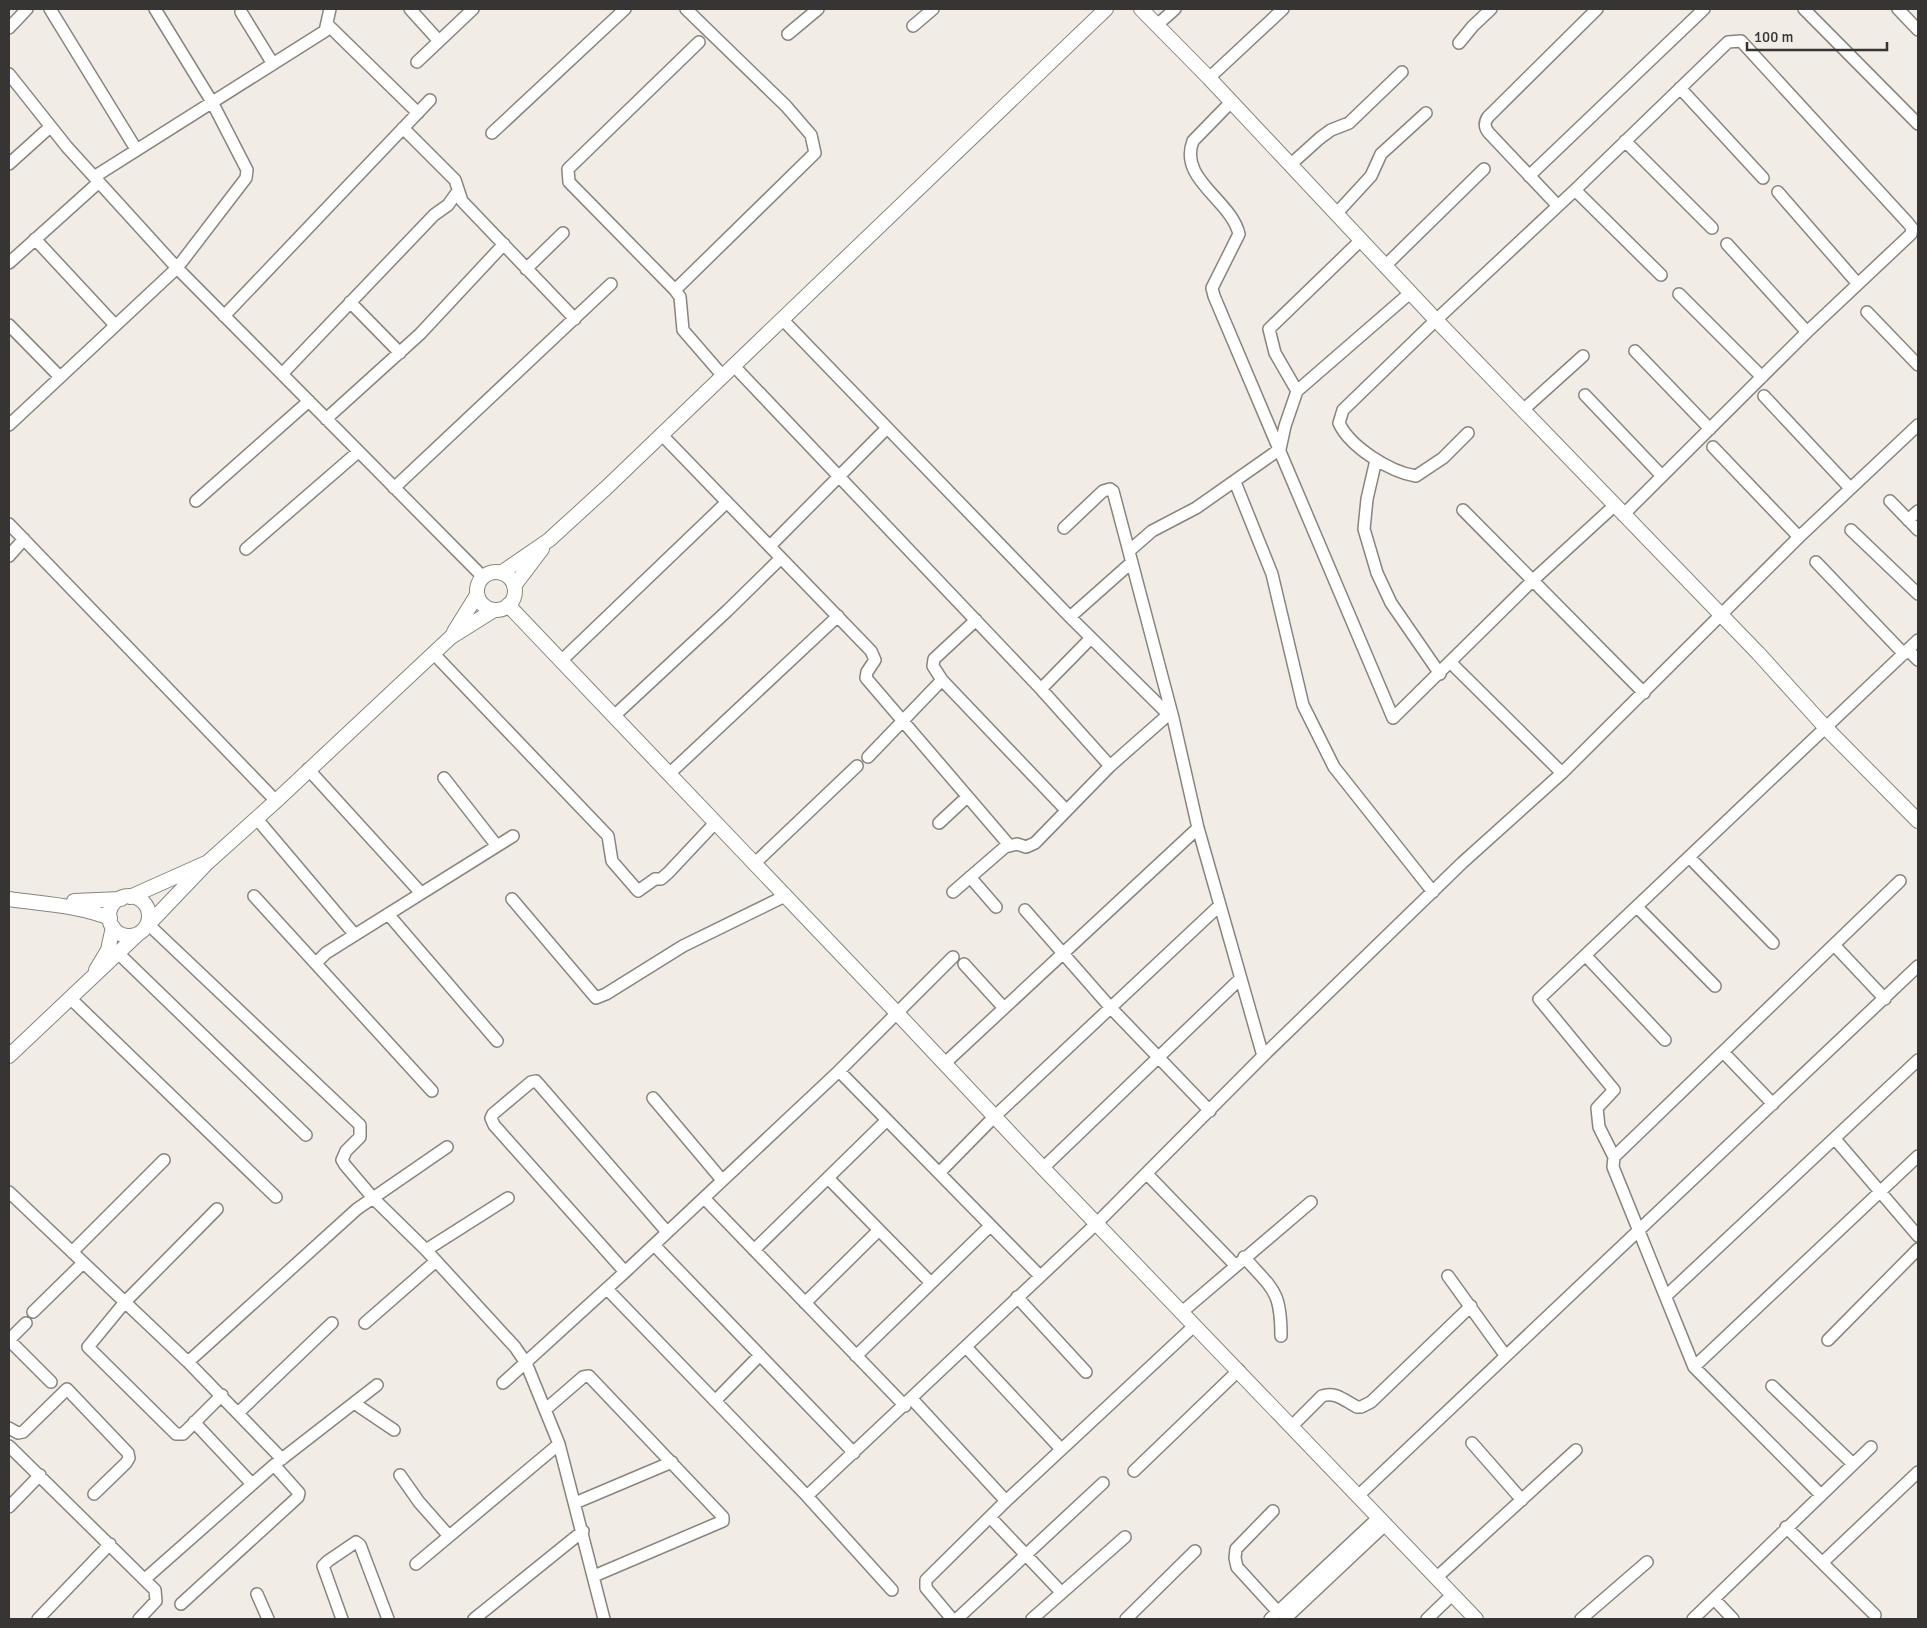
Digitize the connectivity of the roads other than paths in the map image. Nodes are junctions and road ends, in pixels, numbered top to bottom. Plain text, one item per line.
1 (27, 9) edge
2 (50, 9) edge
3 (157, 9) edge
4 (330, 9) edge
5 (410, 9) edge
6 (472, 9) edge
7 (625, 9) edge
8 (686, 9) edge
9 (818, 9) edge
10 (933, 9) edge
11 (1106, 9) edge
12 (1140, 9) edge
13 (1175, 9) edge
14 (1283, 9) edge
15 (1491, 9) edge
16 (1598, 9) edge
17 (1704, 9) edge
18 (1804, 9) edge
19 (1898, 9) edge
20 (241, 12) dead end
21 (328, 25) junction
22 (1157, 25) junction
23 (914, 26) dead end
24 (9, 28) edge
25 (1918, 30) edge
26 (788, 34) dead end
27 (439, 40) junction
28 (699, 42) dead end
29 (1459, 43) dead end
30 (416, 62) dead end
31 (273, 64) junction
32 (1402, 72) dead end
33 (9, 74) edge
34 (1209, 78) junction
35 (1680, 88) junction
36 (430, 100) dead end
37 (212, 102) junction
38 (1231, 102) junction
39 (418, 113) junction
40 (1426, 113) dead end
41 (1918, 124) edge
42 (50, 127) junction
43 (403, 128) junction
44 (492, 133) dead end
45 (1625, 141) junction
46 (136, 149) junction
47 (9, 164) edge
48 (1290, 165) junction
49 (1484, 169) dead end
50 (1529, 176) junction
51 (1763, 178) dead end
52 (96, 179) junction
53 (1575, 190) junction
54 (458, 191) junction
55 (1778, 192) dead end
56 (1558, 206) junction
57 (1336, 214) junction
58 (1712, 228) dead end
59 (563, 233) dead end
60 (35, 239) junction
61 (1361, 240) junction
62 (504, 244) junction
63 (1728, 244) dead end
64 (9, 263) edge
65 (1385, 266) junction
66 (177, 268) junction
67 (526, 269) junction
68 (1661, 275) dead end
69 (610, 284) dead end
70 (1858, 284) junction
71 (675, 290) junction
72 (1410, 293) junction
73 (1679, 294) dead end
74 (350, 302) junction
75 (1868, 312) dead end
76 (224, 316) junction
77 (575, 319) junction
78 (782, 319) junction
79 (1436, 320) junction
80 (9, 325) edge
81 (115, 325) junction
82 (1807, 332) junction
83 (1635, 351) dead end
84 (400, 353) junction
85 (1582, 356) dead end
86 (733, 365) junction
87 (1918, 365) edge
88 (282, 374) junction
89 (722, 375) junction
90 (60, 377) junction
91 (1762, 377) junction
92 (1297, 391) junction
93 (1585, 395) dead end
94 (1764, 396) dead end
95 (309, 401) junction
96 (1523, 410) junction
97 (326, 419) junction
98 (9, 424) edge
99 (1918, 425) edge
100 (887, 428) junction
101 (1710, 429) junction
102 (1468, 433) dead end
103 (661, 434) junction
104 (1713, 447) dead end
105 (1280, 449) junction
106 (358, 452) junction
107 (1376, 460) junction
108 (839, 476) junction
109 (1662, 476) junction
110 (1235, 482) junction
111 (394, 488) junction
112 (1850, 488) junction
113 (196, 501) dead end
114 (1890, 501) dead end
115 (727, 502) junction
116 (1463, 510) dead end
117 (1619, 511) junction
118 (1918, 511) edge
119 (1908, 520) junction
120 (9, 524) edge
121 (1064, 528) dead end
122 (1851, 530) dead end
123 (1918, 530) edge
124 (1799, 537) junction
125 (24, 539) junction
126 (549, 540) junction
127 (770, 546) junction
128 (246, 550) dead end
129 (9, 556) edge
130 (1131, 557) junction
131 (781, 558) junction
132 (1816, 562) dead end
133 (500, 573) junction
134 (483, 577) junction
135 (1532, 581) junction
136 (514, 586) junction
137 (1918, 594) edge
138 (477, 595) junction
139 (508, 606) junction
140 (494, 610) junction
141 (838, 616) junction
142 (1719, 616) junction
143 (1070, 617) junction
144 (976, 620) junction
145 (450, 637) junction
146 (1091, 638) junction
147 (1918, 640) edge
148 (1906, 652) junction
149 (433, 653) junction
150 (1918, 660) edge
151 (561, 661) junction
152 (1451, 664) junction
153 (1440, 674) junction
154 (942, 680) junction
155 (1042, 690) junction
156 (1644, 693) junction
157 (614, 716) junction
158 (1171, 716) junction
159 (903, 723) junction
160 (1826, 728) junction
161 (868, 757) dead end
162 (857, 766) dead end
163 (1110, 766) junction
164 (308, 769) junction
165 (1562, 773) junction
166 (669, 774) junction
167 (444, 778) dead end
168 (967, 797) junction
169 (276, 801) junction
170 (1066, 810) junction
171 (257, 819) junction
172 (1918, 821) edge
173 (715, 823) junction
174 (939, 823) dead end
175 (1198, 828) junction
176 (513, 836) dead end
177 (1009, 845) junction
178 (497, 846) junction
179 (1690, 857) junction
180 (207, 863) junction
181 (754, 864) junction
182 (970, 877) junction
183 (1900, 881) dead end
184 (953, 892) dead end
185 (1434, 892) junction
186 (421, 893) junction
187 (254, 896) dead end
188 (785, 896) junction
189 (9, 898) edge
190 (125, 898) junction
191 (512, 899) dead end
192 (50, 904) junction
193 (1219, 906) junction
194 (996, 907) dead end
195 (1637, 908) junction
196 (1025, 910) dead end
197 (388, 914) junction
198 (111, 922) junction
199 (144, 929) junction
200 (355, 935) junction
201 (1773, 944) dead end
202 (1835, 946) junction
203 (119, 954) junction
204 (1062, 955) junction
205 (1586, 956) junction
206 (953, 957) dead end
207 (317, 962) junction
208 (964, 964) dead end
209 (1918, 966) edge
210 (1240, 978) junction
211 (86, 983) junction
212 (1715, 986) dead end
213 (70, 998) junction
214 (1885, 999) junction
215 (1110, 1007) junction
216 (1004, 1008) junction
217 (897, 1013) junction
218 (1665, 1040) dead end
219 (497, 1041) dead end
220 (1724, 1053) junction
221 (9, 1056) edge
222 (1264, 1056) junction
223 (1159, 1058) junction
224 (1918, 1060) edge
225 (944, 1064) junction
226 (839, 1071) junction
227 (432, 1091) dead end
228 (653, 1098) dead end
229 (1773, 1104) junction
230 (1210, 1111) junction
231 (994, 1117) junction
232 (887, 1120) junction
233 (306, 1136) dead end
234 (1835, 1139) junction
235 (447, 1147) dead end
236 (1918, 1156) edge
237 (1614, 1157) junction
238 (164, 1160) dead end
239 (1043, 1168) junction
240 (939, 1173) junction
241 (1147, 1174) junction
242 (828, 1178) junction
243 (722, 1180) junction
244 (1881, 1191) junction
245 (9, 1192) edge
246 (276, 1198) dead end
247 (373, 1198) junction
248 (508, 1198) dead end
249 (704, 1198) junction
250 (1312, 1202) dead end
251 (216, 1209) dead end
252 (1097, 1224) junction
253 (990, 1226) junction
254 (1639, 1229) junction
255 (879, 1230) junction
256 (667, 1232) junction
257 (1918, 1236) edge
258 (654, 1245) junction
259 (1918, 1249) edge
260 (426, 1250) junction
261 (754, 1250) junction
262 (72, 1252) junction
263 (1244, 1257) junction
264 (436, 1261) junction
265 (83, 1263) junction
266 (1235, 1265) junction
267 (625, 1272) junction
268 (1040, 1276) junction
269 (1448, 1276) dead end
270 (931, 1283) junction
271 (607, 1289) junction
272 (1666, 1296) junction
273 (1017, 1297) junction
274 (125, 1302) junction
275 (805, 1303) junction
276 (1471, 1306) junction
277 (33, 1312) dead end
278 (1182, 1312) junction
279 (26, 1323) dead end
280 (365, 1323) dead end
281 (332, 1324) dead end
282 (1194, 1326) junction
283 (1281, 1336) dead end
284 (9, 1340) edge
285 (1828, 1340) dead end
286 (966, 1348) junction
287 (760, 1355) junction
288 (856, 1356) junction
289 (1505, 1356) junction
290 (188, 1362) junction
291 (526, 1363) junction
292 (1694, 1367) junction
293 (1239, 1370) junction
294 (1086, 1372) dead end
295 (51, 1382) dead end
296 (503, 1383) dead end
297 (377, 1385) dead end
298 (1772, 1386) dead end
299 (222, 1395) junction
300 (715, 1400) junction
301 (354, 1403) junction
302 (909, 1403) junction
303 (546, 1409) junction
304 (238, 1413) junction
305 (194, 1422) junction
306 (1292, 1426) junction
307 (9, 1428) edge
308 (394, 1430) dead end
309 (1472, 1443) dead end
310 (558, 1444) junction
311 (9, 1446) edge
312 (1871, 1447) dead end
313 (1061, 1449) junction
314 (1576, 1450) dead end
315 (854, 1453) junction
316 (278, 1462) junction
317 (672, 1462) junction
318 (1852, 1463) junction
319 (1134, 1471) dead end
320 (1918, 1472) edge
321 (40, 1475) junction
322 (400, 1475) dead end
323 (252, 1484) junction
324 (1103, 1484) dead end
325 (94, 1494) dead end
326 (1820, 1494) junction
327 (807, 1496) junction
328 (1358, 1496) junction
329 (1006, 1500) junction
330 (1522, 1500) junction
331 (575, 1504) junction
332 (9, 1507) edge
333 (1274, 1511) dead end
334 (990, 1517) junction
335 (1382, 1521) junction
336 (1786, 1527) junction
337 (583, 1531) junction
338 (449, 1536) junction
339 (1125, 1537) dead end
340 (110, 1544) junction
341 (1195, 1551) dead end
342 (1026, 1555) junction
343 (1647, 1562) dead end
344 (1823, 1562) junction
345 (416, 1564) dead end
346 (594, 1576) junction
347 (1436, 1578) junction
348 (145, 1579) junction
349 (892, 1590) dead end
350 (1061, 1592) junction
351 (257, 1594) dead end
352 (1452, 1595) junction
353 (1714, 1599) junction
354 (181, 1604) dead end
355 (1875, 1615) dead end
356 (1278, 1617) edge
357 (38, 1619) edge
358 (139, 1619) edge
359 (268, 1619) edge
360 (342, 1619) edge
361 (388, 1619) edge
362 (474, 1619) edge
363 (604, 1619) edge
364 (952, 1619) edge
365 (956, 1619) edge
366 (1032, 1619) edge
367 (1126, 1619) edge
368 (1427, 1619) edge
369 (1476, 1619) edge
370 (1581, 1619) edge
371 (1693, 1619) edge
372 (1733, 1619) edge

1 - 24 street
2 - 46 street
3 - 37 street
4 - 21 street
5 - 27 street
6 - 27 street
7 - 44 street
8 - 71 street
9 - 26 street
10 - 23 street
11 - 78 street
12 - 22 street
13 - 22 street
14 - 34 street
15 - 29 street
16 - 50 street
17 - 50 street
18 - 41 street
19 - 25 street
20 - 31 street
21 - 31 street
21 - 39 street
22 - 34 street
27 - 30 street
28 - 71 street
31 - 37 street
32 - 48 street
33 - 42 street
34 - 38 street
35 - 45 street
35 - 51 street
35 - 70 street
36 - 39 street
37 - 46 street
37 - 66 street
38 - 48 street
38 - 105 street
39 - 43 street
40 - 57 street
42 - 47 street
42 - 52 street
43 - 54 street
43 - 76 street
45 - 53 street
45 - 58 street
46 - 52 street
48 - 57 street
49 - 65 street
50 - 56 street
52 - 60 street
52 - 66 street
53 - 56 street
53 - 68 street
54 - 62 street
54 - 74 street
55 - 70 street
56 - 79 street
57 - 61 street
59 - 67 street
60 - 64 street
60 - 81 street
61 - 65 street
61 - 92 street
62 - 67 street
62 - 84 street
63 - 82 street
65 - 72 street
66 - 76 street
66 - 81 street
67 - 77 street
69 - 77 street
70 - 82 street
71 - 89 street
72 - 79 street
72 - 92 street
73 - 91 street
74 - 84 street
74 - 88 street
75 - 87 street
76 - 88 street
77 - 111 street
78 - 86 street
78 - 100 street
79 - 96 street
79 - 107 street
80 - 90 street
81 - 90 street
82 - 91 street
83 - 101 street
84 - 97 street
85 - 96 street
86 - 89 street
86 - 108 street
88 - 95 street
89 - 103 street
90 - 98 street
91 - 101 street
92 - 105 street
93 - 109 street
94 - 112 street
95 - 97 street
95 - 113 street
96 - 117 street
97 - 106 street
99 - 112 street
100 - 108 street
100 - 143 street
101 - 109 street
102 - 107 street
103 - 115 street
103 - 126 street
104 - 124 street
105 - 110 street
105 - 153 street
106 - 111 street
106 - 128 street
107 - 153 street
108 - 127 street
108 - 144 street
109 - 117 street
110 - 130 street
110 - 185 street
111 - 134 street
112 - 124 street
114 - 119 street
115 - 127 street
115 - 151 street
116 - 135 street
117 - 135 street
117 - 142 street
118 - 119 street
119 - 123 street
120 - 125 street
121 - 130 street
122 - 137 street
124 - 142 street
125 - 129 street
125 - 169 street
126 - 133 street
126 - 136 street
127 - 131 street
130 - 143 street
130 - 158 street
131 - 141 street
131 - 157 street
132 - 148 street
133 - 134 street
133 - 136 street
134 - 138 street
135 - 152 street
135 - 156 street
136 - 139 street
138 - 140 street
138 - 145 street
139 - 140 street
139 - 151 street
140 - 145 street
141 - 159 street
141 - 166 street
142 - 156 street
142 - 160 street
143 - 146 street
144 - 154 street
144 - 155 street
145 - 149 street
146 - 155 street
146 - 158 street
147 - 148 street
148 - 150 street
148 - 160 street
149 - 164 street
149 - 173 street
151 - 157 street
152 - 153 street
152 - 165 street
154 - 159 street
154 - 170 street
155 - 163 street
156 - 165 street
157 - 166 street
158 - 163 street
158 - 175 street
159 - 161 street
159 - 168 street
160 - 172 street
160 - 179 street
162 - 181 street
163 - 170 street
164 - 169 street
164 - 186 street
165 - 185 street
166 - 173 street
167 - 178 street
168 - 174 street
168 - 177 street
169 - 171 street
170 - 177 street
171 - 180 street
171 - 200 street
173 - 181 street
175 - 193 street
175 - 204 street
176 - 178 street
177 - 182 street
178 - 186 street
179 - 195 street
179 - 201 street
180 - 190 street
180 - 199 street
181 - 188 street
182 - 184 street
182 - 194 street
183 - 202 street
185 - 222 street
186 - 197 street
187 - 207 street
188 - 191 street
188 - 217 street
189 - 192 street
190 - 192 street
190 - 198 street
190 - 199 street
192 - 198 street
193 - 210 street
193 - 215 street
195 - 205 street
195 - 212 street
196 - 204 street
197 - 200 street
197 - 219 street
198 - 199 street
198 - 211 street
199 - 203 street
199 - 247 street
200 - 207 street
202 - 214 street
202 - 220 street
203 - 211 street
203 - 233 street
204 - 215 street
204 - 216 street
205 - 218 street
205 - 237 street
206 - 217 street
207 - 227 street
208 - 216 street
209 - 214 street
210 - 222 street
210 - 223 street
211 - 213 street
213 - 221 street
213 - 246 street
214 - 229 street
215 - 223 street
215 - 231 street
216 - 225 street
217 - 225 street
217 - 226 street
220 - 229 street
220 - 237 street
222 - 230 street
223 - 230 street
223 - 239 street
224 - 234 street
225 - 231 street
226 - 232 street
226 - 243 street
228 - 243 street
229 - 254 street
230 - 241 street
231 - 239 street
231 - 240 street
232 - 240 street
232 - 242 street
234 - 244 street
234 - 272 street
235 - 247 street
236 - 244 street
237 - 254 street
238 - 262 street
239 - 252 street
240 - 253 street
241 - 252 street
241 - 266 street
242 - 255 street
242 - 261 street
243 - 249 street
244 - 257 street
244 - 292 street
245 - 262 street
247 - 260 street
247 - 290 street
248 - 260 street
249 - 256 street
249 - 261 street
250 - 263 street
251 - 274 street
252 - 268 street
252 - 278 street
253 - 268 street
253 - 270 street
254 - 272 street
254 - 289 street
255 - 270 street
255 - 275 street
256 - 258 street
256 - 267 street
258 - 267 street
258 - 287 street
259 - 285 street
260 - 264 street
261 - 275 street
262 - 265 street
263 - 266 street
263 - 283 street
264 - 280 street
264 - 291 street
265 - 274 street
265 - 277 street
266 - 278 street
267 - 271 street
268 - 273 street
269 - 276 street
270 - 288 street
271 - 291 street
271 - 300 street
272 - 292 street
273 - 286 street
273 - 294 street
274 - 290 street
274 - 305 street
275 - 288 street
276 - 289 street
276 - 306 street
278 - 282 street
279 - 284 street
281 - 304 street
282 - 293 street
282 - 313 street
284 - 295 street
286 - 302 street
286 - 313 street
287 - 300 street
287 - 315 street
288 - 302 street
289 - 328 street
290 - 299 street
291 - 296 street
291 - 303 street
292 - 326 street
293 - 306 street
293 - 319 street
297 - 301 street
298 - 318 street
299 - 304 street
299 - 305 street
300 - 327 street
301 - 308 street
301 - 316 street
302 - 315 street
302 - 329 street
303 - 310 street
303 - 317 street
304 - 316 street
305 - 323 street
306 - 328 street
307 - 325 street
309 - 330 street
310 - 331 street
310 - 338 street
311 - 321 street
312 - 318 street
313 - 329 street
314 - 330 street
315 - 327 street
316 - 323 street
316 - 354 street
317 - 331 street
317 - 346 street
318 - 326 street
320 - 344 street
321 - 332 street
321 - 340 street
322 - 338 street
323 - 348 street
324 - 342 street
326 - 336 street
327 - 349 street
328 - 335 street
329 - 334 street
330 - 347 street
331 - 337 street
333 - 356 street
334 - 342 street
334 - 364 street
335 - 347 street
335 - 356 street
336 - 344 street
336 - 353 street
337 - 346 street
337 - 362 street
338 - 345 street
339 - 350 street
340 - 348 street
340 - 357 street
341 - 367 street
342 - 350 street
342 - 365 street
343 - 370 street
344 - 355 street
346 - 363 street
347 - 352 street
348 - 358 street
350 - 366 street
351 - 359 street
352 - 368 street
352 - 369 street
353 - 371 street
353 - 372 street
360 - 361 street

